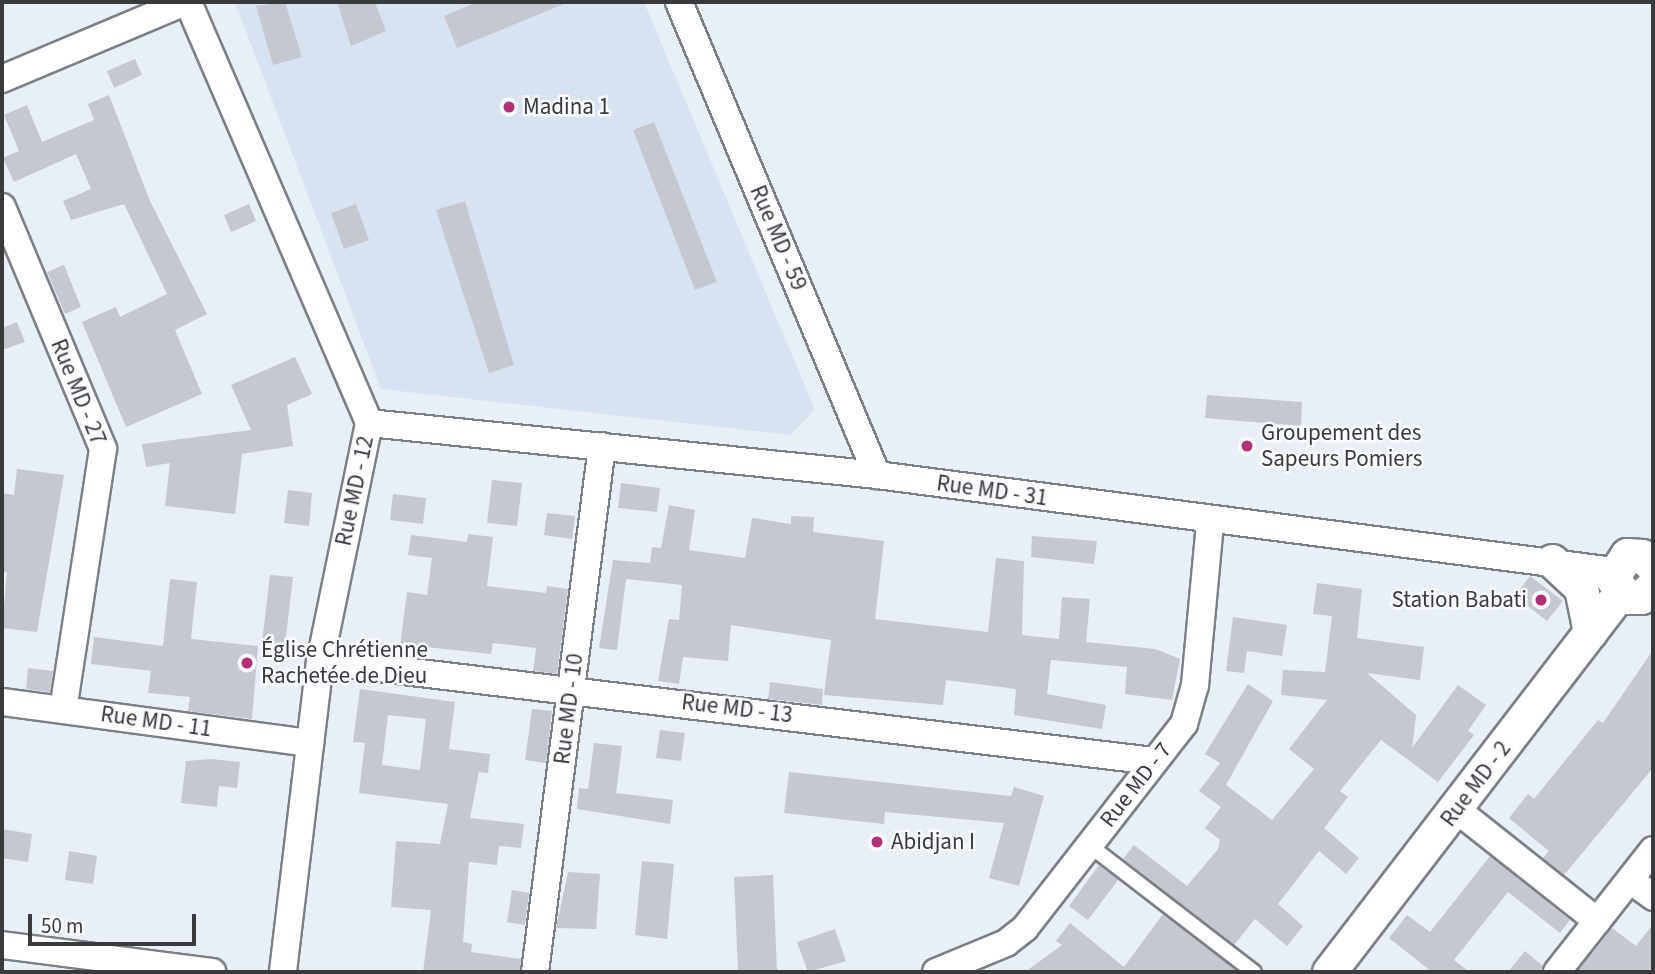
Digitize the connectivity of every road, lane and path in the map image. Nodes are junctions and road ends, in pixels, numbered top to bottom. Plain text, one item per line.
1 (186, 2) edge
2 (679, 2) edge
3 (2, 79) edge
4 (2, 207) edge
5 (369, 423) junction
6 (602, 446) junction
7 (877, 475) junction
8 (1210, 523) junction
9 (1552, 561) junction
10 (1643, 576) edge
11 (1590, 632) junction
12 (320, 661) junction
13 (571, 688) junction
14 (2, 702) edge
15 (63, 709) junction
16 (310, 743) junction
17 (1154, 761) junction
18 (1458, 810) junction
19 (1089, 845) junction
20 (1653, 850) edge
21 (1630, 880) junction
22 (1653, 897) edge
23 (1597, 921) junction
24 (2, 945) edge
25 (212, 972) edge
26 (283, 972) edge
27 (535, 972) edge
28 (936, 972) edge
29 (1254, 972) edge
30 (1329, 972) edge
31 (1557, 972) edge

1 - 3 street
1 - 5 street, Rue MD - 12
2 - 7 street, Rue MD - 59
4 - 15 street, Rue MD - 27
5 - 6 street, Rue MD - 31
5 - 12 street, Rue MD - 12
6 - 7 street, Rue MD - 31
6 - 13 street, Rue MD - 10
7 - 8 street, Rue MD - 31
8 - 9 street, Rue MD - 31
8 - 17 street, Rue MD - 7
9 - 10 street, Rue MD - 31
9 - 11 street
10 - 11 street, Rue MD - 2
11 - 18 street, Rue MD - 2
12 - 13 street, Rue MD - 13
12 - 16 street, Rue MD - 12
13 - 17 street, Rue MD - 13
13 - 27 street, Rue MD - 10
14 - 15 street, Rue MD - 11
15 - 16 street, Rue MD - 11
16 - 26 street, Rue MD - 12
17 - 19 street, Rue MD - 7
18 - 23 street
18 - 30 street, Rue MD - 2
19 - 28 street, Rue MD - 7
19 - 29 lane
20 - 21 street
21 - 22 street
21 - 23 street
23 - 31 street
24 - 25 street

